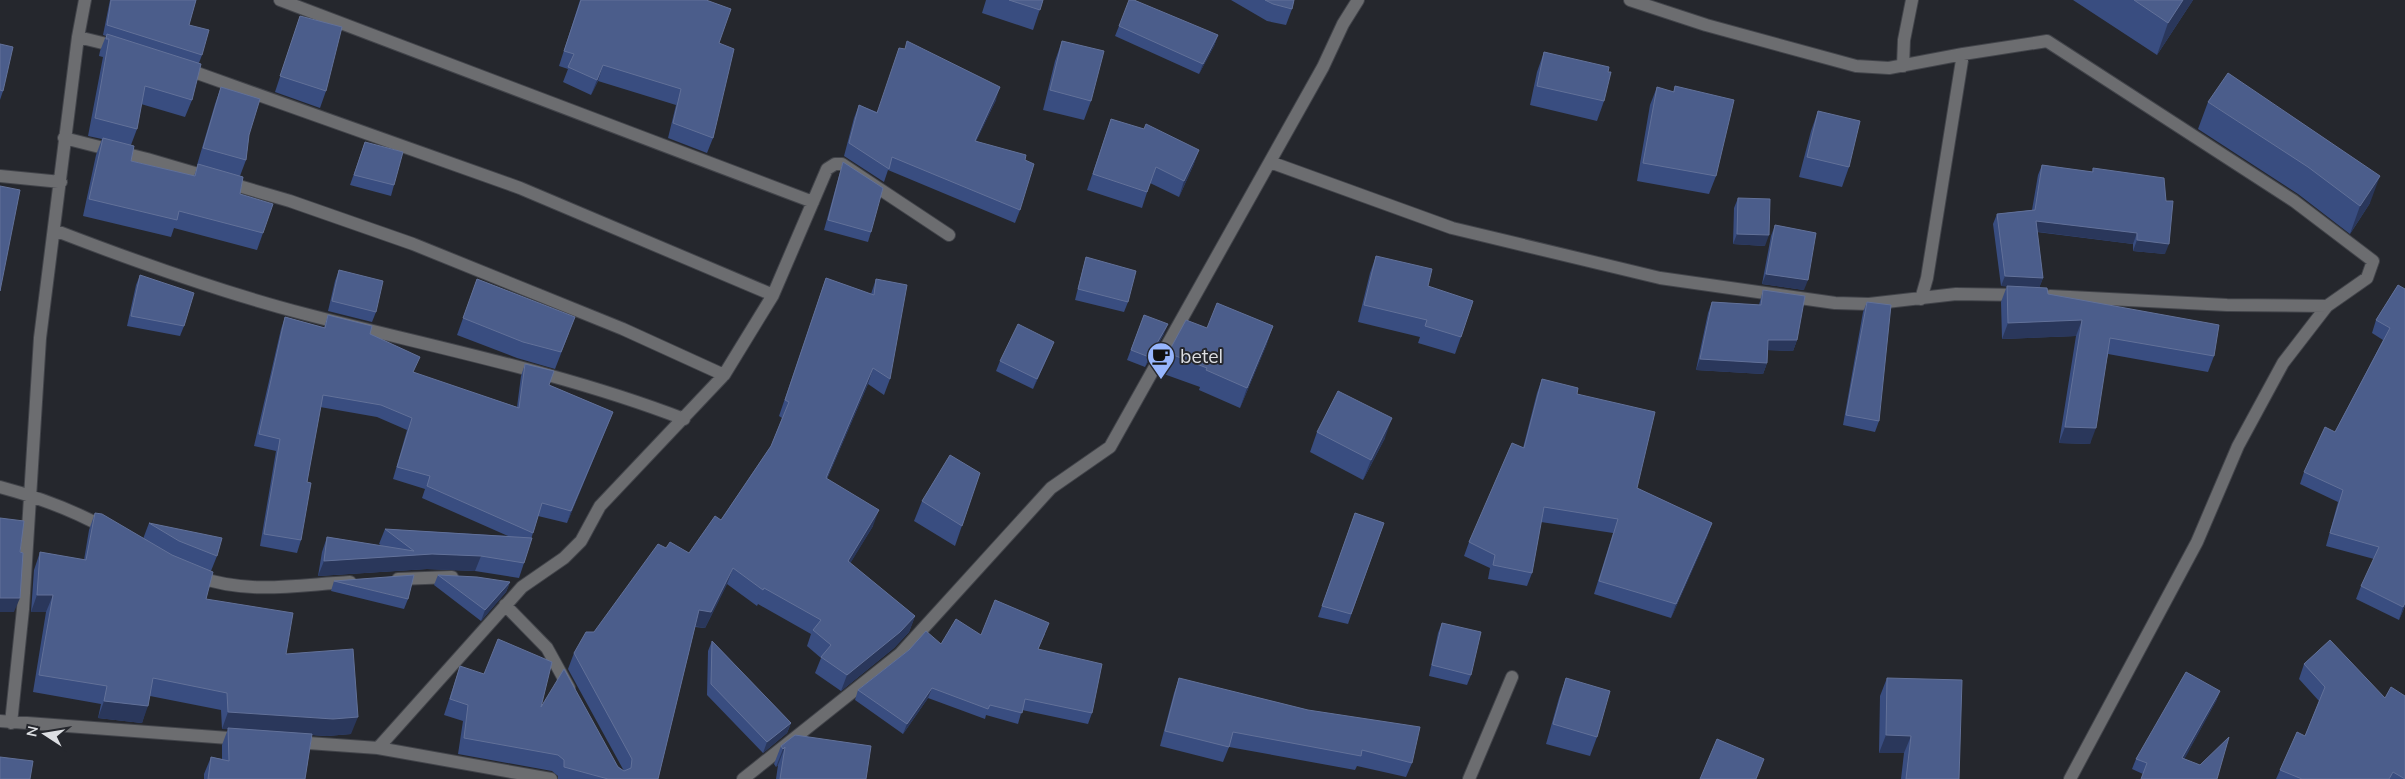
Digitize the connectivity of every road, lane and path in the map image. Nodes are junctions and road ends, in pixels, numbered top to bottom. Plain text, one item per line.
1 (85, 0) edge
2 (280, 0) edge
3 (1358, 0) edge
4 (1630, 0) edge
5 (1912, 0) edge
6 (78, 38) junction
7 (133, 52) edge
8 (1963, 54) junction
9 (170, 64) edge
10 (1903, 66) junction
11 (64, 138) junction
12 (1270, 162) junction
13 (0, 176) edge
14 (60, 182) junction
15 (813, 202) junction
16 (54, 230) junction
17 (950, 235) dead end
18 (773, 295) junction
19 (1921, 299) junction
20 (2327, 306) junction
21 (724, 375) junction
22 (684, 419) junction
23 (0, 487) edge
24 (31, 495) junction
25 (118, 535) edge
26 (184, 572) edge
27 (467, 578) edge
28 (367, 580) edge
29 (385, 580) edge
30 (507, 583) edge
31 (522, 587) junction
32 (505, 605) junction
33 (1512, 678) dead end
34 (578, 703) edge
35 (5, 722) edge
36 (259, 740) edge
37 (278, 741) edge
38 (378, 748) junction
39 (551, 779) edge
40 (743, 779) edge
41 (1469, 779) edge
42 (2070, 779) edge

1 - 6 street
2 - 15 street
3 - 12 street
4 - 10 street
5 - 10 street
6 - 7 street
6 - 11 street
8 - 10 street
8 - 19 street
8 - 20 street
9 - 18 street
11 - 14 street
11 - 21 street
12 - 19 street
12 - 40 street
13 - 14 street
14 - 16 street
15 - 17 street
15 - 18 street
16 - 22 street
16 - 24 street
18 - 21 street
19 - 20 street
20 - 42 street
21 - 22 street
22 - 31 street
23 - 24 street
24 - 25 street
24 - 35 street
26 - 28 street
27 - 29 street
30 - 31 street
31 - 32 street
32 - 34 street
32 - 38 street
33 - 41 street
35 - 36 street
37 - 38 street
38 - 39 street

